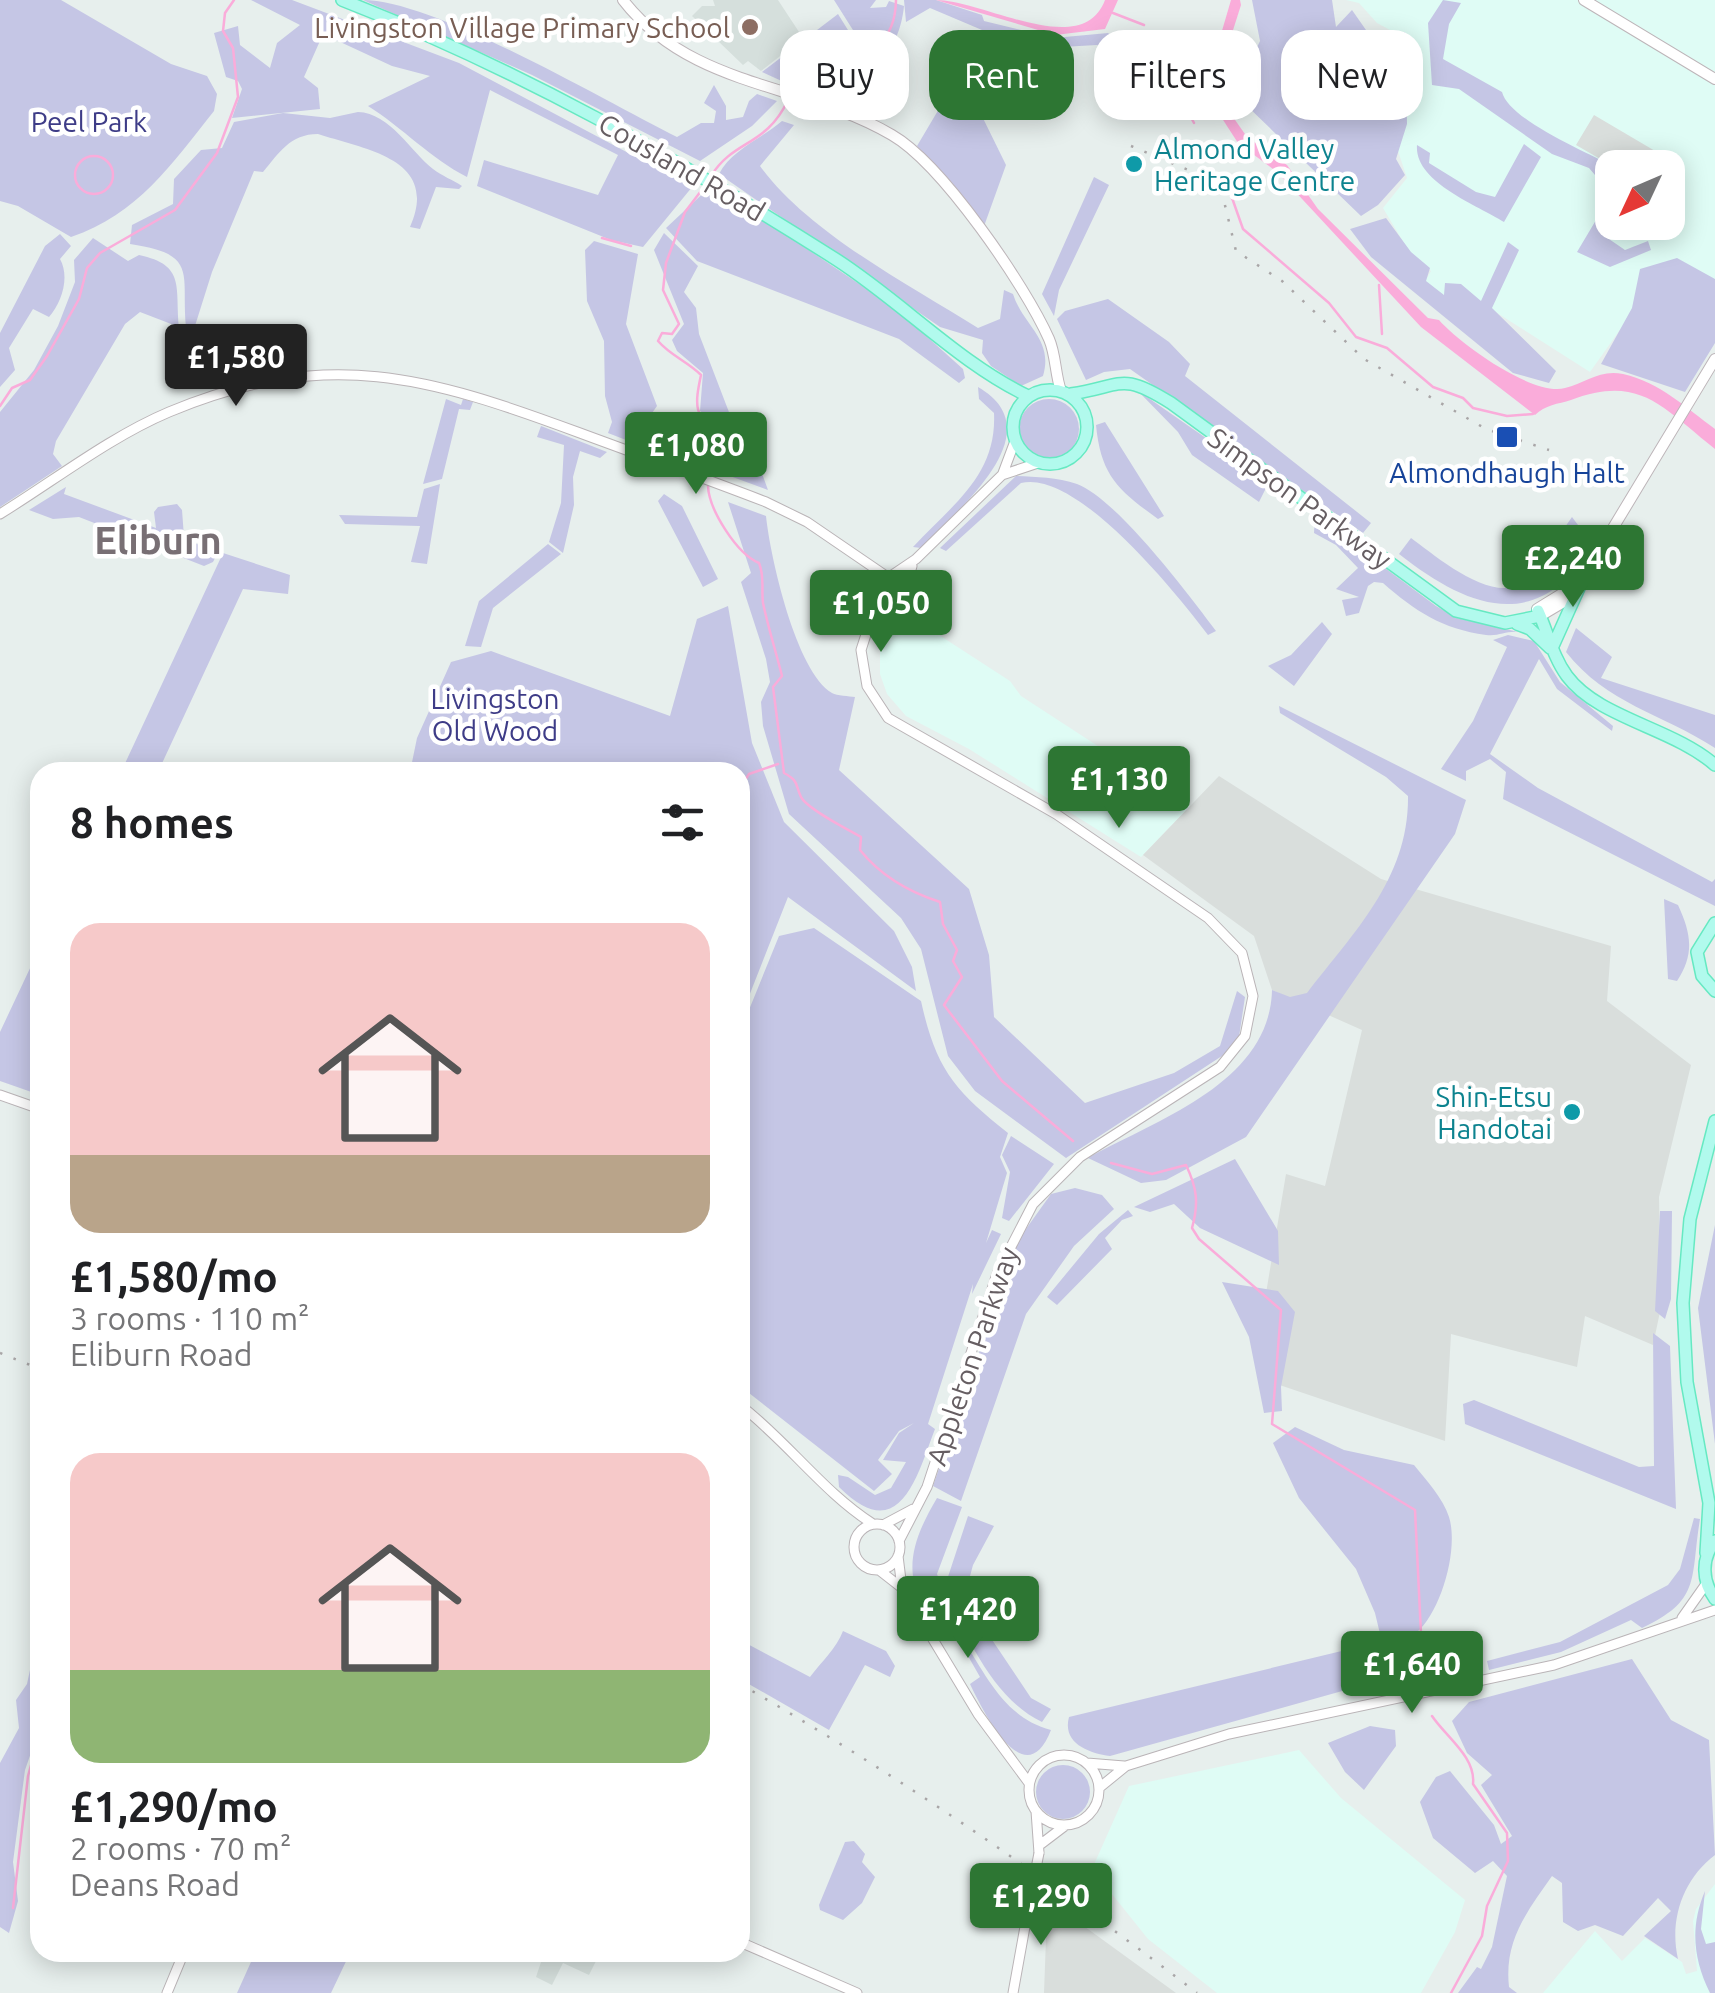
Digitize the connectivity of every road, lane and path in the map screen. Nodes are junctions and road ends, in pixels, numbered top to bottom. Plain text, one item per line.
1 (342, 0) edge
2 (623, 0) edge
3 (1584, 0) edge
4 (1715, 79) edge
5 (1715, 359) edge
6 (997, 379) junction
7 (1100, 388) junction
8 (1060, 392) junction
9 (1028, 396) junction
10 (1016, 410) junction
11 (1086, 418) junction
12 (1015, 441) junction
13 (1038, 462) junction
14 (1002, 475) junction
15 (0, 514) edge
16 (916, 559) junction
17 (1585, 573) junction
18 (885, 582) junction
19 (906, 582) junction
20 (890, 602) junction
21 (1537, 614) junction
22 (871, 616) junction
23 (1499, 621) junction
24 (1514, 622) junction
25 (1552, 648) junction
26 (1715, 765) edge
27 (1715, 924) edge
28 (1715, 992) edge
29 (0, 1095) edge
30 (30, 1106) edge
31 (1715, 1121) edge
32 (750, 1413) edge
33 (1707, 1484) junction
34 (1715, 1500) edge
35 (916, 1508) junction
36 (849, 1509) junction
37 (878, 1525) junction
38 (858, 1534) junction
39 (899, 1540) junction
40 (1715, 1541) edge
41 (1706, 1553) junction
42 (898, 1556) junction
43 (879, 1570) junction
44 (1706, 1584) junction
45 (902, 1588) junction
46 (1715, 1600) edge
47 (1715, 1610) edge
48 (1680, 1620) junction
49 (1007, 1753) junction
50 (1087, 1763) junction
51 (1126, 1766) junction
52 (1036, 1768) junction
53 (1029, 1784) junction
54 (1099, 1788) junction
55 (1036, 1811) junction
56 (1066, 1825) junction
57 (1040, 1848) junction
58 (750, 1946) edge
59 (180, 1962) edge
60 (1014, 1991) edge
61 (168, 1993) edge
62 (857, 1993) edge

1 - 6 main road, Cousland Road
2 - 8 main road
3 - 4 main road
5 - 17 main road, Simpson Parkway
6 - 9 main road, Cousland Road
6 - 10 main road, Cousland Road
7 - 8 main road, Simpson Parkway
7 - 11 main road
7 - 23 main road, Simpson Parkway
8 - 9 main road
8 - 11 main road
9 - 10 main road
10 - 12 main road
11 - 13 main road
12 - 13 main road
12 - 14 street
13 - 14 street
14 - 16 street
15 - 18 street
16 - 18 street
16 - 19 street
17 - 21 main road, Simpson Parkway
17 - 25 main road
18 - 19 street
18 - 20 street
18 - 22 street, Appleton Parkway
19 - 20 street
20 - 22 street
21 - 23 main road, Simpson Parkway
21 - 24 main road, Simpson Parkway
21 - 25 main road
22 - 35 street, Appleton Parkway
23 - 24 main road, Simpson Parkway
24 - 25 main road
25 - 26 main road
27 - 28 main road
29 - 30 street
31 - 33 main road
32 - 36 street
33 - 34 main road
33 - 41 main road
35 - 37 street
35 - 39 street, Appleton Parkway
36 - 37 street
36 - 38 street
37 - 38 street
37 - 39 street
38 - 43 street
39 - 42 street
40 - 41 main road
41 - 44 main road
42 - 43 street
42 - 45 street
43 - 45 street
44 - 46 main road
44 - 48 street
45 - 49 street
47 - 48 street
48 - 51 street
49 - 52 street
49 - 53 street
50 - 51 street
50 - 52 street
50 - 54 street
51 - 54 street
52 - 53 street
53 - 55 street
54 - 56 street
55 - 56 street
55 - 57 street
56 - 57 street
57 - 60 street, bridge
58 - 62 street
59 - 61 street

